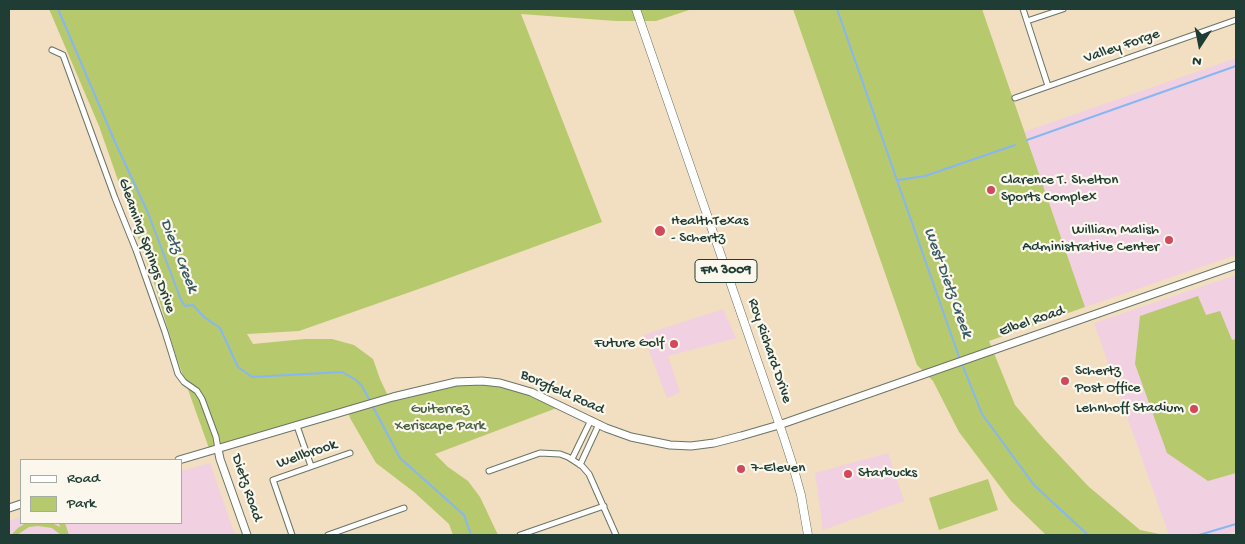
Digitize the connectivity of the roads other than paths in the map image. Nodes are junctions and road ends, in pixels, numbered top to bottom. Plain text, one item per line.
1 (636, 9) edge
2 (1023, 9) edge
3 (1063, 9) edge
4 (1236, 20) edge
5 (1027, 21) junction
6 (52, 50) dead end
7 (1048, 86) junction
8 (1015, 98) dead end
9 (1236, 265) edge
10 (591, 420) junction
11 (599, 424) junction
12 (779, 424) junction
13 (297, 426) junction
14 (218, 449) junction
15 (350, 453) dead end
16 (182, 459) edge
17 (573, 460) junction
18 (580, 465) junction
19 (311, 466) junction
20 (489, 471) dead end
21 (604, 506) junction
22 (404, 508) dead end
23 (247, 535) edge
24 (292, 535) edge
25 (328, 535) edge
26 (520, 535) edge
27 (616, 535) edge
28 (808, 535) edge

1 - 12 main road, Roy Richard Drive / FM 3009
2 - 5 street
3 - 5 street
4 - 7 street, Valley Forge
5 - 7 street
6 - 14 street, Gleaming Springs Drive
7 - 8 street, Valley Forge
9 - 12 street, Elbel Road
10 - 11 street, Borgfeld Road
10 - 13 street, Borgfeld Road
10 - 17 street
11 - 12 street, Borgfeld Road
11 - 18 street
12 - 28 main road, Roy Richard Drive / FM 3009
13 - 14 street, Borgfeld Road
13 - 19 street
14 - 16 street, Borgfeld Road
14 - 23 street, Dietz Road
15 - 19 street, Wellbrook
17 - 18 street
17 - 20 street
18 - 21 street
19 - 24 street, Wellbrook
21 - 26 street
21 - 27 street
22 - 25 street

